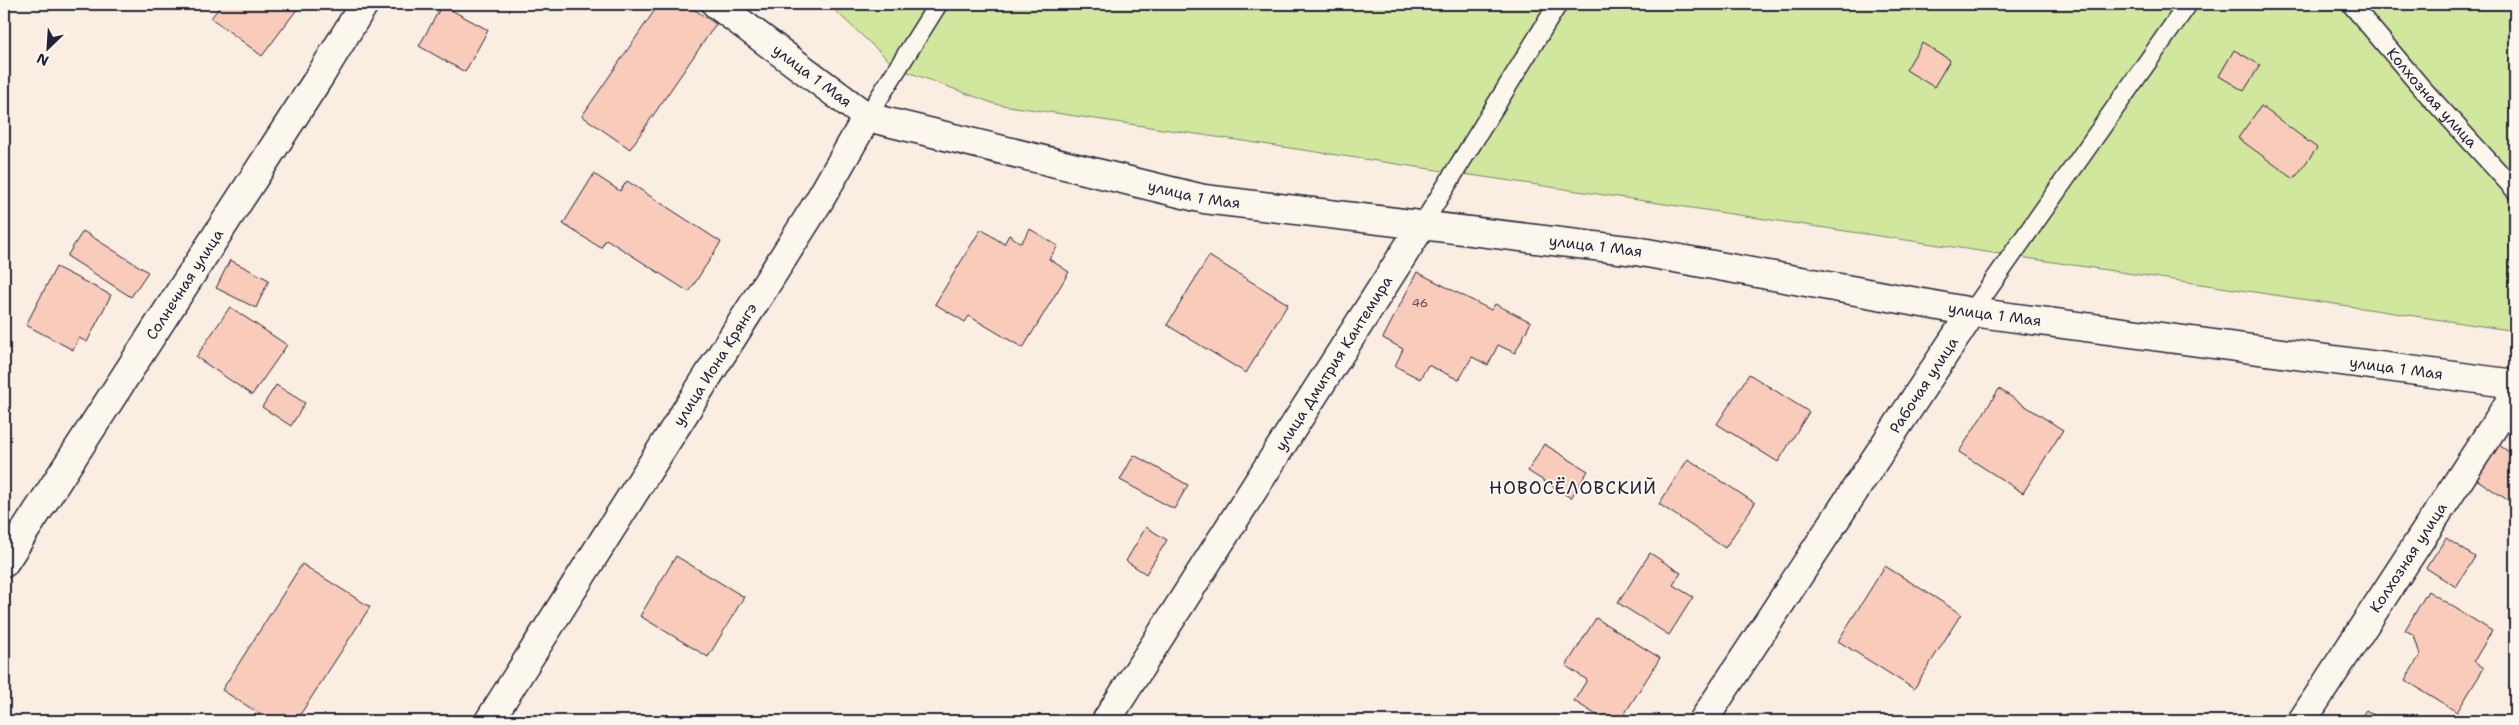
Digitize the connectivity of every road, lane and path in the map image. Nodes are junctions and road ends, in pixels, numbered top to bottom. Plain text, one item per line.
1 (364, 4) edge
2 (716, 4) edge
3 (938, 4) edge
4 (1558, 4) edge
5 (2188, 4) edge
6 (2351, 4) edge
7 (867, 117) junction
8 (2515, 190) edge
9 (1422, 225) junction
10 (1972, 312) junction
11 (2515, 384) edge
12 (2515, 394) edge
13 (4, 563) edge
14 (489, 721) edge
15 (1106, 721) edge
16 (1703, 721) edge
17 (2302, 721) edge

1 - 13 street, Солнечная улица
2 - 7 street, улица 1 Мая
3 - 7 lane, улица Иона Крянгэ
4 - 9 lane, улица Дмитрия Кантемира
5 - 10 lane, Рабочая улица
6 - 8 lane, Колхозная улица
7 - 9 street, улица 1 Мая
7 - 14 street, улица Иона Крянгэ
9 - 10 street, улица 1 Мая
9 - 15 street, улица Дмитрия Кантемира
10 - 11 street, улица 1 Мая
10 - 16 street, Рабочая улица
12 - 17 street, Колхозная улица

